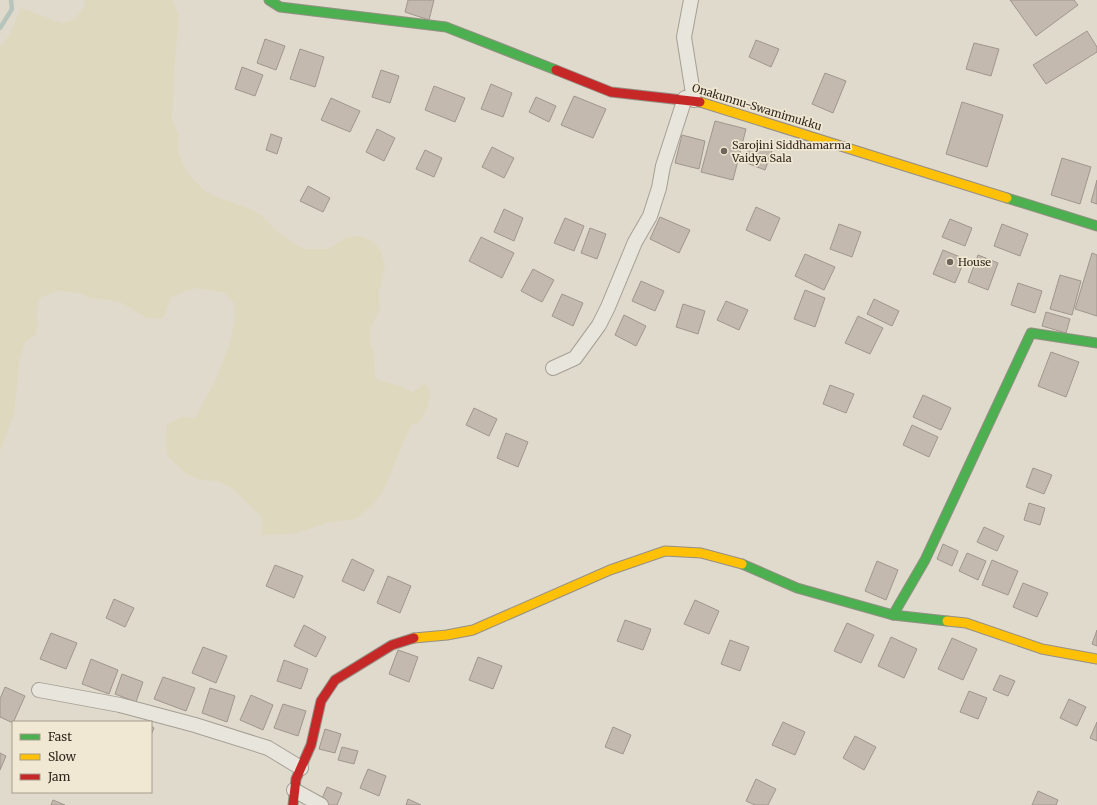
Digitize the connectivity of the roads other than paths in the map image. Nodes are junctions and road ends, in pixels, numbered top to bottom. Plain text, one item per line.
1 (269, 0) edge
2 (691, 0) edge
3 (690, 99) junction
4 (1097, 226) edge
5 (1097, 343) edge
6 (553, 368) dead end
7 (894, 614) junction
8 (1097, 659) edge
9 (39, 690) dead end
10 (301, 768) junction
11 (294, 790) junction
12 (293, 805) edge
13 (321, 805) edge

1 - 3 street, Onakunnu-Swamimukku
2 - 3 street
3 - 4 street, Onakunnu-Swamimukku
3 - 6 street
5 - 7 street
7 - 8 street
7 - 10 street
9 - 10 street
10 - 11 street
11 - 12 street
11 - 13 street

